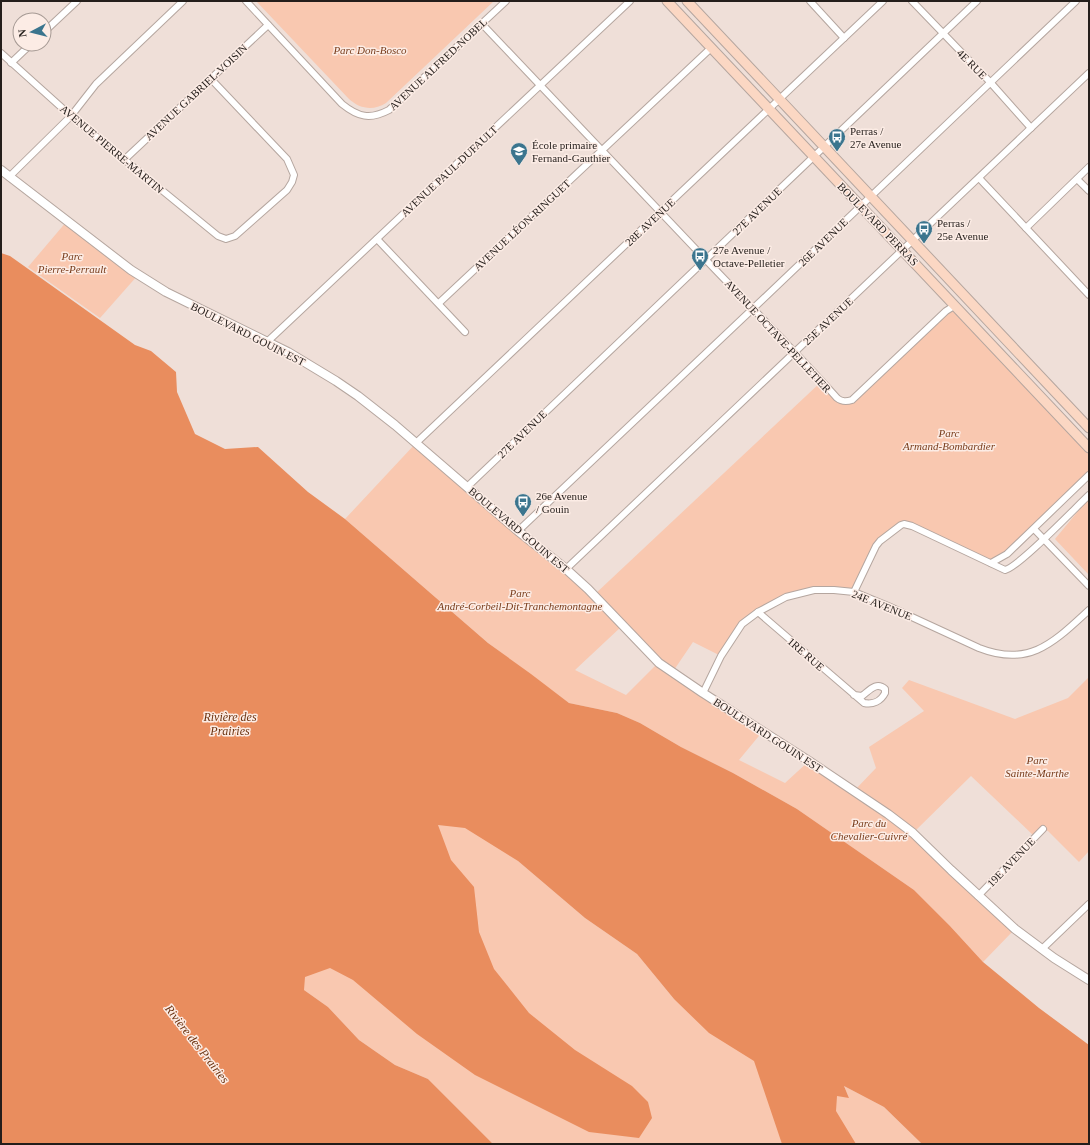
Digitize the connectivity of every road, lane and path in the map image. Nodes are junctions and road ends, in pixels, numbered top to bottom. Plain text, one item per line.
1 (77, 1) edge
2 (183, 1) edge
3 (246, 1) edge
4 (506, 1) edge
5 (630, 1) edge
6 (667, 1) edge
7 (687, 1) edge
8 (810, 1) edge
9 (883, 1) edge
10 (912, 1) edge
11 (977, 1) edge
12 (1076, 1) edge
13 (52, 24) edge
14 (482, 24) junction
15 (268, 25) junction
16 (942, 34) junction
17 (844, 38) junction
18 (711, 48) junction
19 (23, 52) edge
20 (1, 53) edge
21 (11, 63) junction
22 (1089, 73) edge
23 (211, 79) junction
24 (990, 82) junction
25 (539, 85) junction
26 (780, 100) junction
27 (770, 110) junction
28 (71, 116) junction
29 (1031, 128) junction
30 (825, 146) junction
31 (602, 149) junction
32 (814, 156) junction
33 (124, 160) junction
34 (1089, 167) edge
35 (1, 170) edge
36 (9, 177) junction
37 (979, 178) junction
38 (1077, 179) junction
39 (1089, 191) edge
40 (871, 196) junction
41 (860, 206) junction
42 (661, 212) junction
43 (1026, 228) junction
44 (377, 238) junction
45 (913, 240) junction
46 (903, 250) junction
47 (706, 259) junction
48 (1089, 295) edge
49 (438, 303) junction
50 (954, 306) junction
51 (753, 308) junction
52 (465, 332) dead end
53 (267, 342) junction
54 (794, 353) junction
55 (1089, 428) edge
56 (416, 443) junction
57 (1089, 448) edge
58 (1089, 475) edge
59 (467, 487) junction
60 (1089, 495) edge
61 (1034, 529) junction
62 (518, 531) junction
63 (1044, 539) junction
64 (991, 563) junction
65 (566, 568) junction
66 (1089, 586) edge
67 (854, 592) junction
68 (1089, 610) edge
69 (758, 612) junction
70 (703, 694) junction
71 (854, 695) junction
72 (1043, 829) dead end
73 (978, 896) junction
74 (1089, 904) edge
75 (1042, 949) junction
76 (1089, 980) edge

1 - 13 street
2 - 28 street
3 - 15 street
4 - 14 street, AVENUE ALFRED-NOBEL
5 - 25 street, AVENUE PAUL-DUFAULT
6 - 18 main road, BOULEVARD PERRAS
7 - 26 main road, BOULEVARD PERRAS
8 - 17 street
9 - 17 street, 28E AVENUE
10 - 16 street, 4E RUE
11 - 16 street, 27E AVENUE
12 - 24 street, 26E AVENUE
14 - 15 street, AVENUE ALFRED-NOBEL
14 - 25 street, AVENUE OCTAVE-PELLETIER
15 - 23 street, AVENUE GABRIEL-VOISIN
16 - 24 street, 4E RUE
16 - 30 street, 27E AVENUE
17 - 26 street, 28E AVENUE
18 - 27 main road, BOULEVARD PERRAS
18 - 31 street, AVENUE LÉON-RINGUET
19 - 21 street
20 - 21 street, AVENUE PIERRE-MARTIN
21 - 28 street, AVENUE PIERRE-MARTIN
22 - 29 street, 25E AVENUE
23 - 33 street, AVENUE GABRIEL-VOISIN
23 - 33 street, AVENUE PIERRE-MARTIN
24 - 29 street, 4E RUE
24 - 40 street, 26E AVENUE
25 - 31 street, AVENUE OCTAVE-PELLETIER
25 - 44 street, AVENUE PAUL-DUFAULT
26 - 27 street, 28E AVENUE
26 - 30 main road, BOULEVARD PERRAS
27 - 32 main road, BOULEVARD PERRAS
27 - 42 street, 28E AVENUE
28 - 33 street, AVENUE PIERRE-MARTIN
28 - 36 street
29 - 37 street, 25E AVENUE
30 - 32 street, 27E AVENUE
30 - 40 main road, BOULEVARD PERRAS
31 - 42 street, AVENUE OCTAVE-PELLETIER
31 - 49 street, AVENUE LÉON-RINGUET
32 - 41 main road, BOULEVARD PERRAS
32 - 47 street, 27E AVENUE
34 - 38 street
35 - 36 street, BOULEVARD GOUIN EST
36 - 53 street, BOULEVARD GOUIN EST
37 - 43 street
37 - 45 street, 25E AVENUE
38 - 39 street
38 - 43 street
40 - 41 street, 26E AVENUE
40 - 45 main road, BOULEVARD PERRAS
41 - 46 main road, BOULEVARD PERRAS
41 - 51 street, 26E AVENUE
42 - 47 street, AVENUE OCTAVE-PELLETIER
42 - 56 street, 28E AVENUE
43 - 48 street
44 - 49 street
44 - 53 street, AVENUE PAUL-DUFAULT
45 - 46 street, 25E AVENUE
45 - 55 main road, BOULEVARD PERRAS
46 - 50 main road, BOULEVARD PERRAS
46 - 54 street, 25E AVENUE
47 - 51 street, AVENUE OCTAVE-PELLETIER
47 - 59 street, 27E AVENUE
49 - 52 street
50 - 54 street, AVENUE OCTAVE-PELLETIER
50 - 57 main road, BOULEVARD PERRAS
51 - 54 street, AVENUE OCTAVE-PELLETIER
51 - 62 street, 26E AVENUE
53 - 56 street, BOULEVARD GOUIN EST
54 - 65 street, 25E AVENUE
56 - 59 street, BOULEVARD GOUIN EST
58 - 61 street
59 - 62 street, BOULEVARD GOUIN EST
60 - 63 street
61 - 63 street
61 - 64 street
62 - 65 street, BOULEVARD GOUIN EST
63 - 64 street
63 - 66 street
64 - 67 street
65 - 70 street, BOULEVARD GOUIN EST
67 - 68 street, 24E AVENUE
67 - 69 street, 24E AVENUE
69 - 70 street, 24E AVENUE
69 - 71 street, 1RE RUE
70 - 73 street, BOULEVARD GOUIN EST
71 - 71 street, 1RE RUE
72 - 73 street, 19E AVENUE
73 - 75 street, BOULEVARD GOUIN EST
74 - 75 street
75 - 76 street, BOULEVARD GOUIN EST

